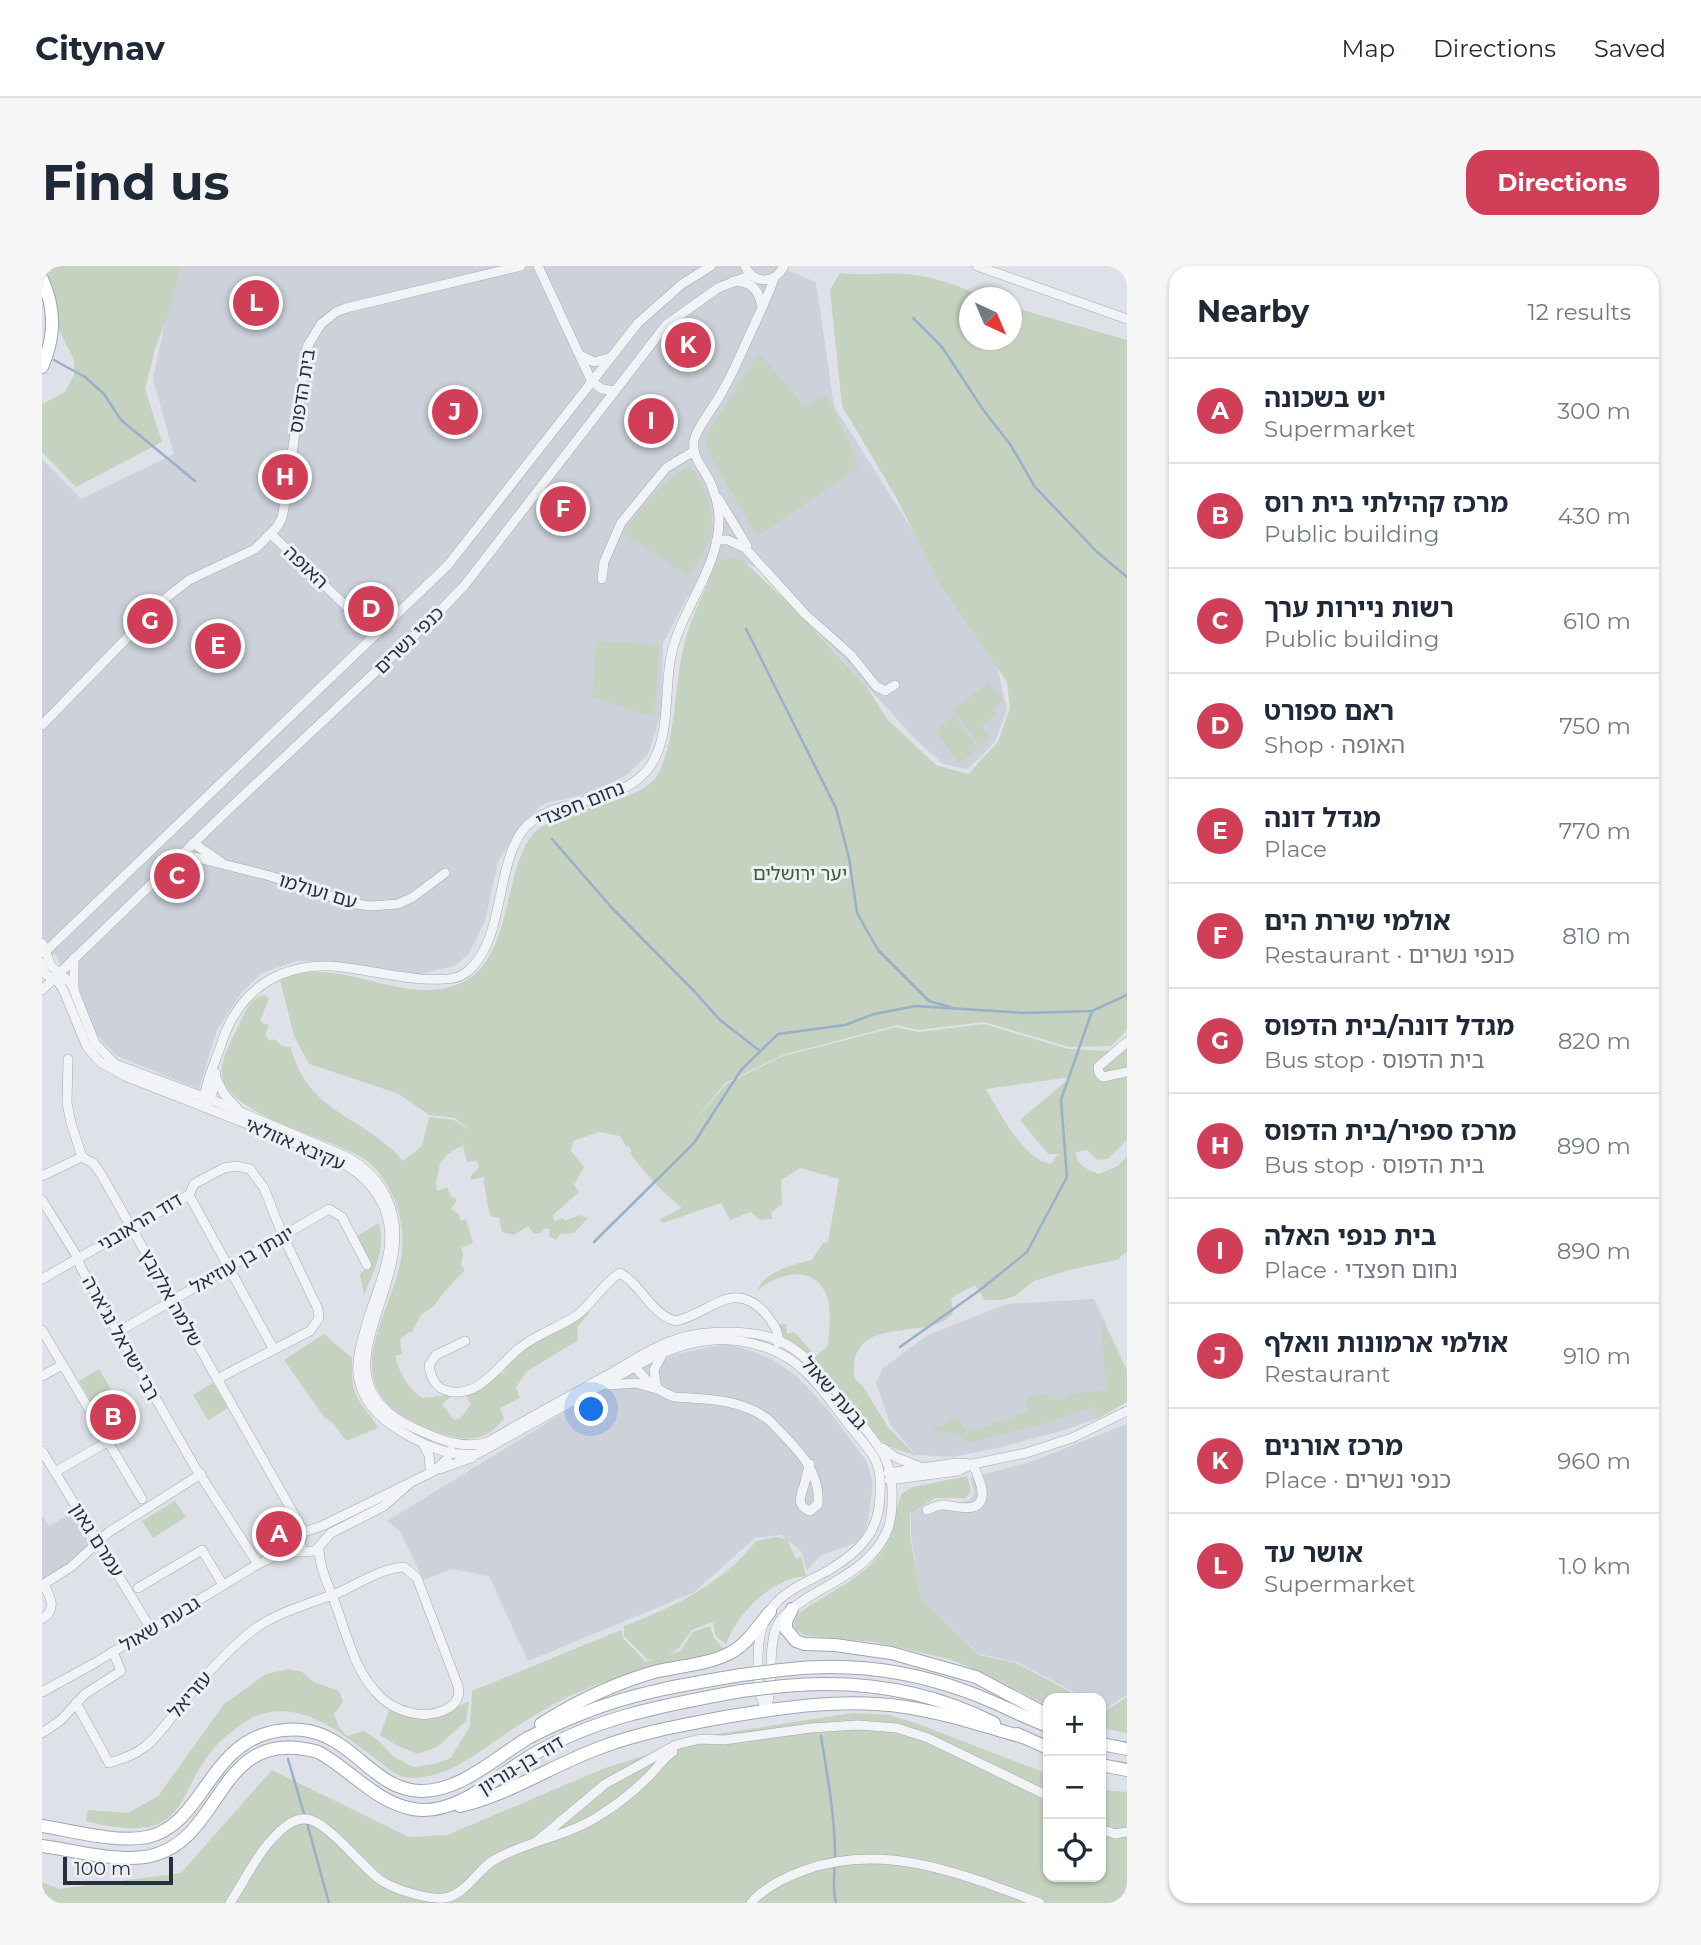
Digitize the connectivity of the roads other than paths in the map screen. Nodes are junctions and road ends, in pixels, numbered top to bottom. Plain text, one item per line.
1 (521, 266) edge
2 (538, 266) edge
3 (711, 266) edge
4 (745, 266) edge
5 (784, 266) edge
6 (977, 266) edge
7 (755, 277) junction
8 (774, 278) junction
9 (42, 279) edge
10 (729, 282) junction
11 (761, 303) junction
12 (757, 318) junction
13 (1127, 319) edge
14 (579, 354) junction
15 (610, 358) junction
16 (42, 367) edge
17 (592, 382) junction
18 (615, 391) junction
19 (694, 451) junction
20 (713, 491) junction
21 (271, 534) junction
22 (717, 540) junction
23 (751, 554) junction
24 (602, 579) dead end
25 (370, 629) dead end
26 (895, 685) dead end
27 (42, 725) edge
28 (193, 843) junction
29 (182, 854) junction
30 (226, 864) junction
31 (444, 873) dead end
32 (43, 950) edge
33 (74, 958) junction
34 (42, 963) edge
35 (56, 976) junction
36 (42, 990) edge
37 (70, 992) junction
38 (1127, 1042) edge
39 (68, 1059) dead end
40 (1127, 1073) edge
41 (214, 1076) junction
42 (181, 1088) junction
43 (206, 1101) junction
44 (240, 1112) junction
45 (82, 1157) junction
46 (42, 1176) edge
47 (189, 1195) junction
48 (42, 1200) edge
49 (131, 1228) junction
50 (283, 1236) junction
51 (78, 1258) junction
52 (367, 1265) dead end
53 (229, 1268) junction
54 (42, 1279) edge
55 (172, 1301) junction
56 (42, 1330) edge
57 (118, 1332) junction
58 (778, 1340) junction
59 (465, 1341) dead end
60 (274, 1350) junction
61 (774, 1350) junction
62 (665, 1351) junction
63 (62, 1364) junction
64 (633, 1364) junction
65 (42, 1376) edge
66 (216, 1380) junction
67 (603, 1385) junction
68 (657, 1389) junction
69 (1127, 1411) edge
70 (874, 1440) junction
71 (107, 1442) junction
72 (422, 1443) junction
73 (451, 1443) junction
74 (42, 1451) edge
75 (448, 1453) junction
76 (477, 1454) junction
77 (810, 1464) dead end
78 (973, 1464) junction
79 (922, 1467) junction
80 (55, 1472) junction
81 (425, 1473) junction
82 (201, 1474) junction
83 (892, 1476) junction
84 (916, 1477) junction
85 (881, 1478) junction
86 (142, 1499) dead end
87 (359, 1508) junction
88 (892, 1510) junction
89 (927, 1510) dead end
90 (354, 1521) junction
91 (305, 1534) junction
92 (97, 1541) junction
93 (320, 1546) junction
94 (307, 1552) junction
95 (278, 1555) junction
96 (258, 1564) junction
97 (322, 1569) junction
98 (43, 1585) edge
99 (223, 1585) junction
100 (138, 1588) dead end
101 (332, 1595) junction
102 (792, 1609) junction
103 (770, 1612) junction
104 (42, 1619) edge
105 (151, 1629) junction
106 (113, 1652) junction
107 (42, 1692) edge
108 (76, 1703) junction
109 (766, 1710) junction
110 (1043, 1712) edge
111 (1043, 1724) edge
112 (42, 1733) edge
113 (1023, 1737) junction
114 (1106, 1745) edge
115 (1043, 1746) edge
116 (1127, 1748) edge
117 (673, 1752) dead end
118 (504, 1753) junction
119 (1106, 1766) edge
120 (1127, 1770) edge
121 (1043, 1794) edge
122 (424, 1811) junction
123 (42, 1826) edge
124 (1106, 1831) edge
125 (1127, 1832) edge
126 (536, 1842) junction
127 (42, 1846) edge
128 (230, 1903) edge
129 (751, 1903) edge
130 (1040, 1903) edge

1 - 21 street, בית הדפוס
2 - 14 street
3 - 15 street, כנפי נשרים
4 - 7 street
5 - 8 street
6 - 13 street
7 - 8 street, כנפי נשרים
7 - 10 street, כנפי נשרים
7 - 11 street
8 - 12 street
9 - 16 main road
10 - 11 street
10 - 18 street, כנפי נשרים
11 - 12 street
12 - 19 street
14 - 15 street
14 - 17 street
15 - 17 street, כנפי נשרים
17 - 18 street
17 - 32 street, כנפי נשרים
18 - 28 street, כנפי נשרים
19 - 20 street, נחום חפצדי
19 - 24 street
20 - 22 street, נחום חפצדי
20 - 23 street
21 - 25 street, האופה
21 - 27 street, בית הדפוס
22 - 23 street
22 - 41 street, נחום חפצדי
23 - 26 street
28 - 29 street, כנפי נשרים
28 - 30 street, עם ועולמו
29 - 30 street, עם ועולמו
29 - 33 street, כנפי נשרים
30 - 31 street, עם ועולמו
32 - 35 street, עקיבא אזולאי
33 - 35 street, כנפי נשרים
33 - 37 street
34 - 35 street, עקיבא אזולאי
35 - 36 street, כנפי נשרים
35 - 37 street, עקיבא אזולאי
36 - 37 street
37 - 42 street, עקיבא אזולאי
37 - 43 street, עקיבא אזולאי
38 - 40 street
39 - 45 street, שלמה אלקבץ
41 - 42 street
41 - 43 street, נחום חפצדי
41 - 44 street
42 - 43 street, עקיבא אזולאי
43 - 44 street, עקיבא אזולאי
43 - 72 street, עקיבא אזולאי
44 - 73 street, עקיבא אזולאי
45 - 46 street
45 - 49 street, שלמה אלקבץ
47 - 49 street, דוד הראובני
47 - 50 street, דוד הראובני
47 - 53 street
48 - 51 street, רבי ישראל נג'ארה
49 - 51 street, דוד הראובני
49 - 55 street, שלמה אלקבץ
50 - 52 street, יונתן בן עוזיאל
50 - 53 street, יונתן בן עוזיאל
50 - 60 street
51 - 54 street, דוד הראובני
51 - 57 street, רבי ישראל נג'ארה
53 - 55 street, יונתן בן עוזיאל
53 - 60 street
55 - 57 street, יונתן בן עוזיאל
55 - 66 street, שלמה אלקבץ
56 - 63 street
57 - 82 street, רבי ישראל נג'ארה
58 - 59 street
58 - 61 street
58 - 64 street, גבעת שאול
58 - 70 street, גבעת שאול
60 - 66 street
61 - 62 street, גבעת שאול
61 - 85 street, גבעת שאול
62 - 64 street, גבעת שאול
62 - 68 street
63 - 65 street
63 - 71 street
64 - 67 street, גבעת שאול
64 - 68 street
64 - 73 street, גבעת שאול
66 - 91 street, שלמה אלקבץ
67 - 68 street
67 - 76 street, גבעת שאול
68 - 77 street
69 - 78 street
70 - 79 street
70 - 83 street, גבעת שאול
71 - 80 street
71 - 86 street
72 - 75 street, עקיבא אזולאי
72 - 81 street
73 - 75 street, גבעת שאול
74 - 80 street, עמרם גאון
75 - 76 street, גבעת שאול
75 - 81 street, גבעת שאול
76 - 81 street
78 - 79 street
78 - 84 street
78 - 89 street
79 - 83 street
80 - 92 street, עמרם גאון
81 - 87 street, גבעת שאול
81 - 90 street, גבעת שאול
82 - 92 street
82 - 96 street, רבי ישראל נג'ארה
83 - 84 street
83 - 85 street
83 - 88 street
84 - 88 street
85 - 103 street
87 - 90 street
87 - 91 street, גבעת שאול
88 - 102 street
90 - 93 street, גבעת שאול
91 - 93 street
91 - 94 street
91 - 95 street, גבעת שאול
92 - 98 street
92 - 105 street, עמרם גאון
93 - 94 street, גבעת שאול
93 - 97 street
94 - 95 street, גבעת שאול
94 - 97 street
95 - 96 street, גבעת שאול
96 - 99 street, גבעת שאול
97 - 101 street
98 - 104 street
99 - 100 street
99 - 105 street, גבעת שאול
101 - 101 street, עזריאל
101 - 108 street, עזריאל
102 - 109 street
102 - 110 main road
103 - 109 street
103 - 118 main road
105 - 106 street, גבעת שאול
106 - 107 street, גבעת שאול
106 - 108 street
108 - 112 street
109 - 113 main road
109 - 122 main road
111 - 118 main road, דוד בן-גוריון, bridge
113 - 115 main road, דוד בן-גוריון
113 - 122 main road, דוד בן-גוריון, bridge
114 - 116 main road
117 - 126 street
118 - 123 main road, דוד בן-גוריון
119 - 120 main road
121 - 126 street
122 - 127 main road
124 - 125 street
126 - 128 street
129 - 130 street

